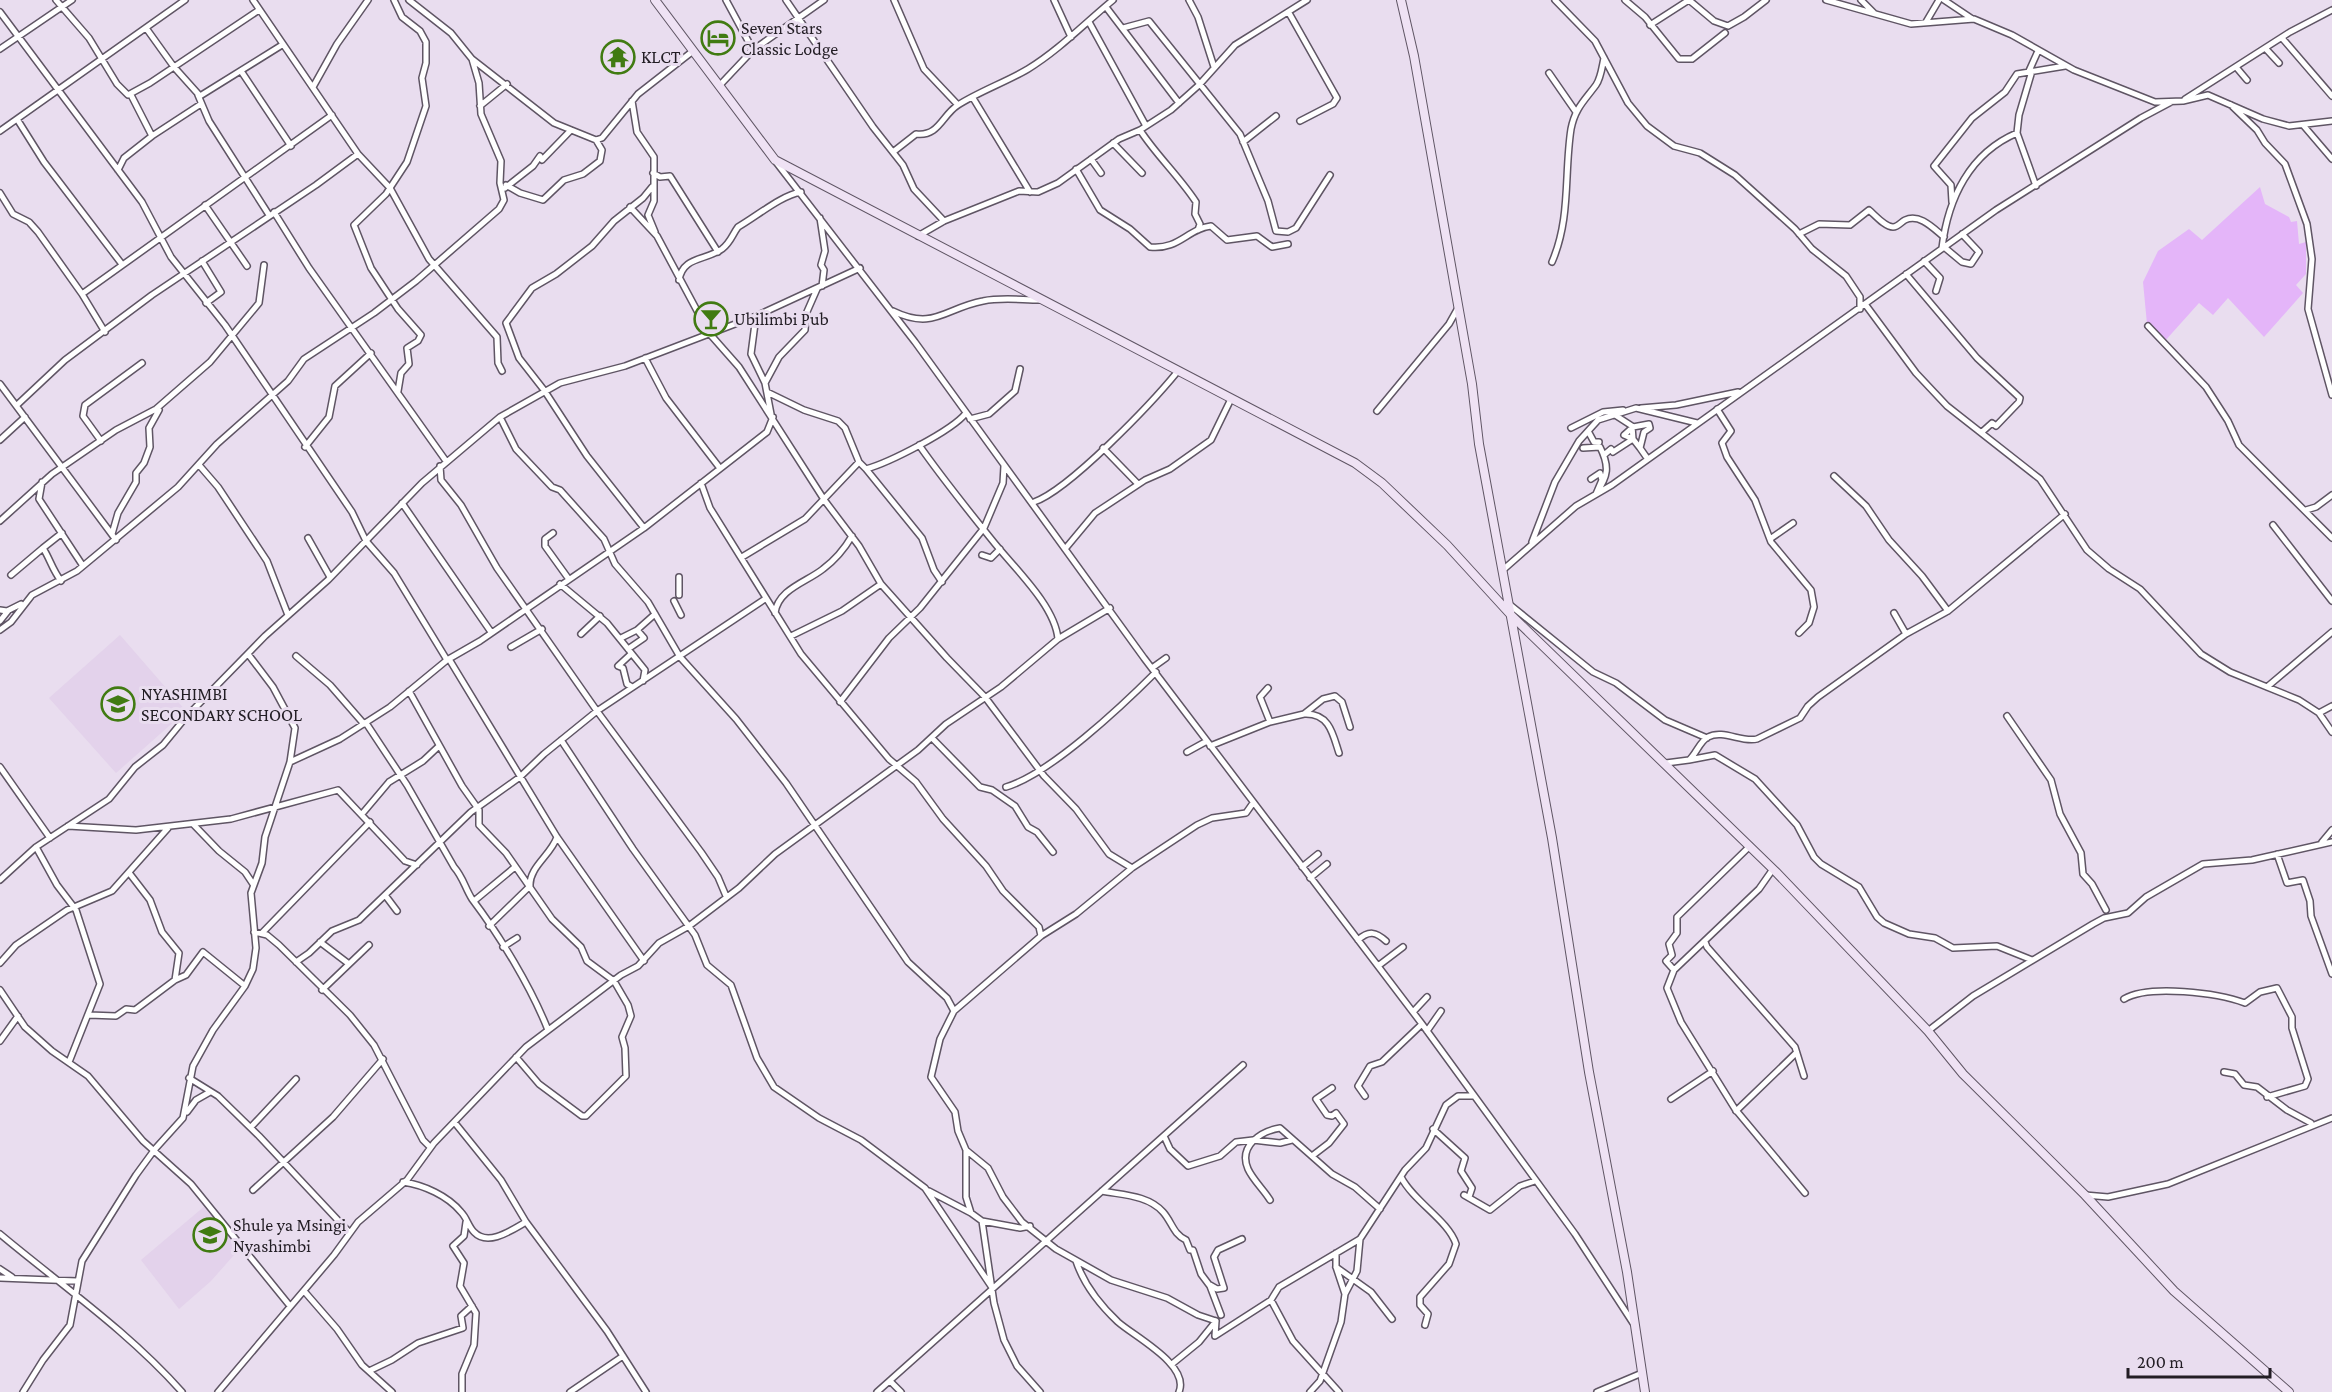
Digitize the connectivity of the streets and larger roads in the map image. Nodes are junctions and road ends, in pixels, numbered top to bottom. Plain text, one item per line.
1 (56, 0) edge
2 (72, 0) edge
3 (185, 0) edge
4 (253, 0) edge
5 (368, 0) edge
6 (394, 0) edge
7 (409, 0) edge
8 (655, 0) edge
9 (726, 0) edge
10 (786, 0) edge
11 (824, 0) edge
12 (894, 0) edge
13 (1054, 0) edge
14 (1113, 0) edge
15 (1189, 0) edge
16 (1306, 0) edge
17 (1401, 0) edge
18 (1625, 0) edge
19 (1689, 0) edge
20 (1766, 0) edge
21 (1827, 0) edge
22 (1861, 0) edge
23 (1939, 0) edge
24 (1944, 0) edge
25 (1555, 1) edge
26 (61, 7) junction
27 (1106, 7) junction
28 (259, 9) junction
29 (2332, 10) edge
30 (0, 12) edge
31 (1289, 13) junction
32 (1875, 14) junction
33 (1971, 18) junction
34 (798, 19) junction
35 (1089, 22) junction
36 (1926, 22) junction
37 (1650, 25) junction
38 (146, 28) junction
39 (1123, 28) junction
40 (1725, 33) dead end
41 (17, 35) junction
42 (1071, 37) junction
43 (2282, 38) junction
44 (282, 45) junction
45 (0, 48) edge
46 (2266, 49) junction
47 (693, 51) junction
48 (753, 51) junction
49 (2038, 51) junction
50 (1604, 58) junction
51 (472, 59) junction
52 (104, 60) junction
53 (2278, 63) dead end
54 (2066, 66) junction
55 (174, 67) junction
56 (1214, 67) junction
57 (2236, 67) junction
58 (241, 71) junction
59 (2030, 71) junction
60 (1549, 73) dead end
61 (2247, 80) dead end
62 (507, 84) junction
63 (720, 85) junction
64 (1199, 85) junction
65 (313, 87) junction
66 (59, 91) junction
67 (130, 95) junction
68 (198, 95) junction
69 (2332, 96) edge
70 (974, 98) junction
71 (632, 101) junction
72 (2183, 101) junction
73 (2171, 102) junction
74 (2228, 102) junction
75 (1179, 103) junction
76 (201, 104) junction
77 (958, 105) junction
78 (480, 106) junction
79 (1576, 112) junction
80 (332, 115) junction
81 (1276, 116) dead end
82 (17, 119) junction
83 (1300, 121) dead end
84 (2332, 121) edge
85 (2303, 125) junction
86 (1143, 128) junction
87 (571, 130) junction
88 (0, 131) edge
89 (2017, 133) junction
90 (152, 136) junction
91 (596, 140) junction
92 (1243, 142) junction
93 (1113, 143) junction
94 (291, 146) junction
95 (893, 152) junction
96 (358, 154) junction
97 (1091, 159) junction
98 (2332, 159) edge
99 (775, 160) junction
100 (1076, 169) junction
101 (118, 170) junction
102 (653, 173) junction
103 (1101, 173) dead end
104 (1142, 173) dead end
105 (1330, 175) dead end
106 (247, 177) junction
107 (506, 185) junction
108 (2036, 186) junction
109 (652, 187) junction
110 (390, 188) junction
111 (801, 192) junction
112 (1030, 192) junction
113 (0, 193) edge
114 (503, 194) junction
115 (1952, 202) junction
116 (205, 205) junction
117 (630, 207) junction
118 (271, 214) junction
119 (820, 216) junction
120 (944, 221) junction
121 (1198, 230) junction
122 (1800, 234) junction
123 (1962, 234) junction
124 (657, 236) junction
125 (917, 236) junction
126 (1944, 237) junction
127 (161, 238) junction
128 (229, 243) junction
129 (1288, 244) dead end
130 (1943, 247) junction
131 (717, 252) junction
132 (202, 261) junction
133 (1924, 261) junction
134 (1552, 262) dead end
135 (121, 264) junction
136 (264, 265) dead end
137 (434, 265) junction
138 (247, 266) dead end
139 (860, 268) junction
140 (184, 274) junction
141 (1906, 274) junction
142 (679, 280) junction
143 (820, 287) junction
144 (1936, 291) dead end
145 (82, 294) junction
146 (392, 299) junction
147 (1042, 300) junction
148 (206, 303) junction
149 (1865, 304) junction
150 (1458, 308) junction
151 (889, 309) junction
152 (1860, 309) junction
153 (756, 316) junction
154 (2148, 326) dead end
155 (352, 328) junction
156 (105, 332) junction
157 (709, 333) junction
158 (232, 335) junction
159 (371, 353) junction
160 (645, 358) junction
161 (142, 363) dead end
162 (1020, 369) dead end
163 (502, 371) dead end
164 (1178, 371) junction
165 (765, 383) junction
166 (0, 384) edge
167 (1747, 388) junction
168 (544, 390) junction
169 (398, 391) junction
170 (767, 392) junction
171 (272, 394) junction
172 (2332, 395) edge
173 (1231, 399) junction
174 (163, 403) junction
175 (17, 405) junction
176 (1636, 408) junction
177 (1717, 410) junction
178 (1377, 411) dead end
179 (1615, 415) junction
180 (772, 416) junction
181 (968, 416) junction
182 (25, 417) junction
183 (500, 417) junction
184 (1598, 420) junction
185 (1697, 423) junction
186 (1571, 428) junction
187 (1632, 428) junction
188 (1588, 431) junction
189 (1982, 432) junction
190 (1633, 439) junction
191 (0, 440) edge
192 (101, 441) junction
193 (1579, 441) junction
194 (1599, 442) dead end
195 (919, 445) junction
196 (305, 447) junction
197 (1103, 448) junction
198 (1583, 448) dead end
199 (1640, 448) junction
200 (1604, 454) junction
201 (1647, 458) junction
202 (446, 461) junction
203 (859, 462) junction
204 (199, 465) junction
205 (62, 466) junction
206 (440, 466) junction
207 (1004, 466) junction
208 (719, 467) junction
209 (866, 468) junction
210 (1834, 476) dead end
211 (1591, 479) dead end
212 (42, 481) junction
213 (701, 483) junction
214 (1138, 484) junction
215 (1596, 494) junction
216 (2332, 495) edge
217 (825, 501) junction
218 (1034, 502) junction
219 (402, 503) junction
220 (2306, 510) junction
221 (2065, 514) junction
222 (0, 521) edge
223 (1793, 523) dead end
224 (2273, 525) dead end
225 (644, 528) junction
226 (984, 528) junction
227 (62, 533) junction
228 (553, 533) dead end
229 (112, 534) junction
230 (852, 536) junction
231 (308, 538) dead end
232 (1770, 538) junction
233 (2332, 538) edge
234 (116, 540) junction
235 (366, 541) junction
236 (1531, 544) junction
237 (43, 548) junction
238 (1000, 549) junction
239 (1065, 549) junction
240 (608, 552) junction
241 (982, 555) dead end
242 (742, 556) junction
243 (83, 566) junction
244 (1504, 569) junction
245 (11, 575) dead end
246 (330, 577) junction
247 (679, 577) dead end
248 (568, 578) junction
249 (61, 581) junction
250 (942, 582) junction
251 (560, 584) junction
252 (881, 584) junction
253 (679, 596) dead end
254 (765, 599) junction
255 (25, 601) junction
256 (2332, 601) edge
257 (674, 602) dead end
258 (1509, 604) junction
259 (527, 607) junction
260 (1110, 608) junction
261 (0, 610) edge
262 (8, 611) junction
263 (1948, 611) junction
264 (775, 613) junction
265 (1894, 613) dead end
266 (655, 614) junction
267 (288, 615) junction
268 (681, 615) dead end
269 (1511, 615) junction
270 (600, 616) junction
271 (910, 618) junction
272 (0, 621) edge
273 (542, 629) junction
274 (0, 630) edge
275 (637, 630) junction
276 (491, 632) junction
277 (2332, 632) edge
278 (1799, 633) dead end
279 (581, 634) dead end
280 (1906, 634) junction
281 (791, 636) junction
282 (621, 638) junction
283 (1058, 639) junction
284 (512, 647) dead end
285 (630, 652) junction
286 (248, 654) junction
287 (296, 656) dead end
288 (680, 657) junction
289 (1166, 657) dead end
290 (448, 659) junction
291 (1154, 670) junction
292 (643, 681) junction
293 (632, 687) junction
294 (2267, 687) junction
295 (1268, 688) dead end
296 (409, 691) junction
297 (985, 697) junction
298 (840, 702) junction
299 (2332, 706) edge
300 (597, 711) junction
301 (2319, 713) junction
302 (1304, 714) junction
303 (2007, 716) dead end
304 (1270, 722) junction
305 (365, 723) junction
306 (1350, 727) dead end
307 (2332, 732) edge
308 (932, 738) junction
309 (1707, 738) junction
310 (561, 740) junction
311 (1209, 744) junction
312 (439, 746) junction
313 (1187, 752) dead end
314 (1339, 753) dead end
315 (1689, 760) junction
316 (290, 762) junction
317 (1666, 763) junction
318 (895, 765) junction
319 (0, 767) edge
320 (1041, 770) junction
321 (400, 774) junction
322 (520, 777) junction
323 (1006, 787) dead end
324 (1253, 802) junction
325 (276, 808) junction
326 (477, 808) junction
327 (362, 814) junction
328 (370, 822) junction
329 (193, 824) junction
330 (816, 825) junction
331 (67, 826) junction
332 (168, 827) junction
333 (2332, 830) edge
334 (557, 837) junction
335 (50, 838) junction
336 (441, 841) junction
337 (2322, 842) junction
338 (2332, 842) edge
339 (1750, 846) junction
340 (36, 847) junction
341 (1053, 852) dead end
342 (1318, 854) dead end
343 (2277, 854) junction
344 (1327, 864) dead end
345 (417, 865) junction
346 (514, 867) junction
347 (1302, 867) junction
348 (1132, 868) junction
349 (1773, 869) junction
350 (130, 874) junction
351 (1310, 878) junction
352 (0, 880) edge
353 (253, 884) junction
354 (530, 886) junction
355 (385, 895) junction
356 (726, 896) junction
357 (474, 901) junction
358 (73, 906) junction
359 (397, 910) dead end
360 (2106, 910) dead end
361 (489, 926) junction
362 (689, 926) junction
363 (254, 932) junction
364 (262, 933) junction
365 (1041, 936) junction
366 (517, 938) dead end
367 (1358, 940) junction
368 (1386, 941) dead end
369 (320, 942) junction
370 (1705, 942) junction
371 (369, 945) dead end
372 (503, 947) junction
373 (1403, 947) dead end
374 (2032, 960) junction
375 (644, 961) junction
376 (296, 962) junction
377 (0, 963) edge
378 (349, 964) junction
379 (1378, 966) junction
380 (1674, 970) junction
381 (2332, 974) edge
382 (175, 980) junction
383 (614, 981) junction
384 (245, 986) junction
385 (0, 990) edge
386 (322, 990) junction
387 (1428, 997) dead end
388 (2124, 999) dead end
389 (954, 1011) junction
390 (1441, 1011) dead end
391 (1413, 1012) junction
392 (88, 1015) junction
393 (18, 1016) junction
394 (1422, 1024) junction
395 (548, 1030) junction
396 (1427, 1031) junction
397 (1928, 1031) junction
398 (0, 1041) edge
399 (1796, 1053) junction
400 (516, 1057) junction
401 (383, 1059) junction
402 (69, 1062) junction
403 (1243, 1065) dead end
404 (1713, 1071) junction
405 (2224, 1072) dead end
406 (1804, 1076) dead end
407 (189, 1078) junction
408 (296, 1079) dead end
409 (1332, 1088) dead end
410 (210, 1092) junction
411 (1365, 1096) dead end
412 (1472, 1096) junction
413 (2267, 1096) junction
414 (1671, 1099) dead end
415 (1736, 1111) junction
416 (185, 1114) junction
417 (2332, 1118) edge
418 (455, 1123) junction
419 (2311, 1123) dead end
420 (251, 1127) junction
421 (1433, 1129) junction
422 (1164, 1136) junction
423 (1253, 1140) junction
424 (1292, 1140) junction
425 (430, 1147) junction
426 (155, 1149) junction
427 (966, 1150) junction
428 (1312, 1156) junction
429 (284, 1160) junction
430 (1401, 1177) junction
431 (1535, 1181) junction
432 (403, 1182) junction
433 (925, 1188) junction
434 (253, 1190) dead end
435 (1102, 1191) junction
436 (1805, 1193) dead end
437 (2085, 1195) junction
438 (1270, 1200) dead end
439 (1380, 1209) junction
440 (971, 1213) junction
441 (982, 1221) junction
442 (466, 1222) junction
443 (526, 1222) junction
444 (1030, 1226) junction
445 (349, 1232) junction
446 (0, 1234) edge
447 (1242, 1239) dead end
448 (1360, 1239) junction
449 (1046, 1241) junction
450 (1336, 1253) junction
451 (1076, 1261) junction
452 (1336, 1267) junction
453 (0, 1269) edge
454 (12, 1277) junction
455 (0, 1278) edge
456 (1354, 1278) junction
457 (60, 1280) junction
458 (77, 1281) junction
459 (1209, 1285) junction
460 (993, 1290) junction
461 (304, 1291) junction
462 (1346, 1294) junction
463 (76, 1297) junction
464 (1271, 1300) junction
465 (290, 1306) junction
466 (472, 1306) junction
467 (1221, 1315) dead end
468 (1392, 1318) dead end
469 (1216, 1321) junction
470 (1633, 1323) junction
471 (1425, 1325) dead end
472 (623, 1356) junction
473 (1172, 1364) junction
474 (369, 1371) junction
475 (1323, 1373) junction
476 (1642, 1373) junction
477 (890, 1381) junction
478 (1180, 1389) edge
479 (22, 1390) edge
480 (182, 1392) edge
481 (218, 1392) edge
482 (392, 1392) edge
483 (462, 1392) edge
484 (570, 1392) edge
485 (646, 1392) edge
486 (877, 1392) edge
487 (901, 1392) edge
488 (1040, 1392) edge
489 (1187, 1392) edge
490 (1310, 1392) edge
491 (1339, 1392) edge
492 (1597, 1392) edge
493 (1645, 1392) edge
494 (2289, 1392) edge

1 - 26 street
2 - 26 street
3 - 38 street
4 - 28 street
5 - 65 street
6 - 110 street
7 - 51 street
8 - 47 street
9 - 48 street
10 - 34 street
11 - 34 street
12 - 77 street
13 - 42 street
14 - 27 street
15 - 56 street
16 - 31 street
17 - 150 street
18 - 37 street
19 - 20 street
19 - 37 street
21 - 32 street
22 - 32 street
23 - 36 street
24 - 33 street
25 - 50 street
26 - 41 street
26 - 52 street
27 - 35 street
27 - 39 street
28 - 44 street
28 - 55 street
29 - 43 street
30 - 41 street
31 - 56 street
31 - 83 street
32 - 36 street
33 - 36 street
33 - 49 street
34 - 48 street
34 - 95 street
35 - 42 street
35 - 86 street
37 - 40 street
38 - 52 street
38 - 55 street
39 - 64 street
39 - 75 street
41 - 45 street
41 - 66 street
42 - 70 street
43 - 46 street
43 - 69 street
44 - 58 street
44 - 65 street
46 - 53 street
46 - 57 street
47 - 63 street
47 - 71 street
48 - 63 street
49 - 54 street
49 - 59 street
50 - 79 street
50 - 122 street
51 - 62 street
51 - 78 street
52 - 66 street
52 - 67 street
54 - 59 street
54 - 73 street
55 - 67 street
55 - 68 street
56 - 64 street
57 - 61 street
57 - 72 street
58 - 68 street
58 - 94 street
59 - 89 street
59 - 115 street
60 - 79 street
62 - 78 street
62 - 87 street
63 - 99 street
64 - 75 street
64 - 92 street
65 - 80 street
66 - 82 street
66 - 101 street
67 - 90 street
68 - 76 street
70 - 77 street
70 - 112 street
71 - 91 street
71 - 102 street
72 - 73 street
72 - 74 street
73 - 108 street
74 - 85 street
74 - 172 street
75 - 86 street
76 - 90 street
76 - 106 street
77 - 95 street
78 - 114 street
79 - 134 street
80 - 94 street
80 - 96 street
81 - 92 street
82 - 88 street
82 - 135 street
84 - 85 street
85 - 98 street
86 - 93 street
86 - 121 street
87 - 91 street
87 - 107 street
89 - 108 street
89 - 115 street
90 - 101 street
91 - 107 street
92 - 105 street
93 - 97 street
93 - 104 street
94 - 106 street
95 - 120 street
96 - 110 street
96 - 118 street
97 - 100 street
97 - 103 street
99 - 111 street
99 - 125 street
100 - 112 street
100 - 121 street
101 - 127 street
102 - 109 street
102 - 131 street
106 - 116 street
106 - 118 street
107 - 114 street
108 - 123 street
109 - 117 street
109 - 124 street
110 - 137 street
110 - 146 street
111 - 119 street
111 - 131 street
112 - 120 street
113 - 145 street
114 - 137 street
115 - 126 street
116 - 127 street
116 - 128 street
117 - 124 street
117 - 168 street
118 - 128 street
118 - 155 street
119 - 139 street
119 - 143 street
120 - 125 street
121 - 129 street
122 - 126 street
122 - 152 street
123 - 130 street
123 - 130 street
124 - 142 street
125 - 147 street
126 - 130 street
127 - 135 street
127 - 140 street
128 - 132 street
128 - 138 street
130 - 133 street
131 - 142 street
132 - 140 street
132 - 148 street
133 - 141 street
133 - 144 street
135 - 145 street
136 - 158 street
137 - 146 street
137 - 163 street
139 - 143 street
139 - 151 street
140 - 148 street
140 - 156 street
141 - 149 street
141 - 189 street
142 - 157 street
143 - 153 street
143 - 165 street
145 - 156 street
146 - 155 street
146 - 169 street
147 - 151 street
147 - 164 street
148 - 158 street
149 - 152 street
149 - 189 street
150 - 178 street
150 - 244 street
151 - 181 street
152 - 167 street
153 - 157 street
153 - 165 street
154 - 220 street
155 - 159 street
155 - 171 street
156 - 175 street
157 - 160 street
157 - 180 street
158 - 171 street
158 - 174 street
159 - 169 street
159 - 196 street
160 - 168 street
160 - 208 street
161 - 192 street
162 - 181 street
164 - 173 street
164 - 197 street
165 - 170 street
166 - 175 street
167 - 176 street
167 - 177 street
168 - 183 street
168 - 225 street
169 - 202 street
170 - 180 street
170 - 203 street
171 - 196 street
171 - 204 street
173 - 214 street
173 - 269 street
174 - 192 street
174 - 229 street
175 - 182 street
176 - 179 street
176 - 185 street
176 - 186 street
177 - 185 street
177 - 232 street
179 - 184 street
179 - 187 street
180 - 208 street
180 - 217 street
181 - 195 street
181 - 207 street
182 - 191 street
182 - 205 street
183 - 202 street
183 - 240 street
184 - 186 street
184 - 188 street
185 - 201 street
186 - 193 street
187 - 190 street
187 - 190 street
187 - 199 street
188 - 193 street
188 - 194 street
189 - 221 street
190 - 199 street
190 - 200 street
192 - 205 street
193 - 236 street
195 - 209 street
195 - 226 street
196 - 235 street
197 - 214 street
197 - 218 street
198 - 200 street
199 - 201 street
200 - 215 street
201 - 215 street
202 - 206 street
203 - 209 street
203 - 217 street
204 - 234 street
204 - 267 street
205 - 212 street
205 - 229 street
206 - 219 street
206 - 259 street
207 - 218 street
207 - 226 street
208 - 213 street
209 - 250 street
210 - 263 street
211 - 215 street
212 - 222 street
212 - 227 street
213 - 225 street
213 - 242 street
214 - 239 street
215 - 236 street
216 - 220 street
217 - 230 street
217 - 242 street
218 - 239 street
219 - 235 street
219 - 276 street
220 - 233 street
221 - 263 street
221 - 294 street
223 - 232 street
224 - 256 street
225 - 240 street
226 - 238 street
226 - 250 street
227 - 237 street
227 - 243 street
228 - 248 street
229 - 234 street
230 - 252 street
230 - 264 street
231 - 246 street
232 - 278 street
234 - 243 street
235 - 246 street
235 - 290 street
236 - 244 street
237 - 245 street
237 - 249 street
238 - 241 street
238 - 283 street
239 - 260 street
240 - 248 street
240 - 266 street
242 - 254 street
243 - 249 street
244 - 258 street
246 - 267 street
247 - 253 street
248 - 251 street
249 - 255 street
250 - 271 street
251 - 259 street
251 - 270 street
252 - 271 street
252 - 281 street
254 - 264 street
254 - 288 street
255 - 262 street
255 - 274 street
257 - 268 street
258 - 269 street
258 - 309 street
259 - 273 street
259 - 276 street
260 - 283 street
260 - 291 street
261 - 262 street
262 - 272 street
263 - 280 street
264 - 281 street
265 - 280 street
266 - 275 street
266 - 288 street
267 - 286 street
269 - 317 street
269 - 470 street
270 - 279 street
270 - 282 street
271 - 297 street
271 - 298 street
273 - 284 street
273 - 300 street
275 - 282 street
275 - 285 street
276 - 290 street
277 - 294 street
280 - 309 street
281 - 298 street
282 - 285 street
283 - 297 street
285 - 292 street
285 - 293 street
286 - 316 street
286 - 331 street
287 - 305 street
288 - 292 street
288 - 330 street
289 - 291 street
290 - 296 street
290 - 322 street
291 - 311 street
291 - 320 street
292 - 293 street
293 - 300 street
294 - 301 street
295 - 304 street
296 - 305 street
296 - 312 street
297 - 308 street
297 - 320 street
298 - 318 street
299 - 301 street
300 - 310 street
300 - 356 street
301 - 307 street
302 - 304 street
302 - 306 street
302 - 314 street
303 - 360 street
304 - 311 street
305 - 316 street
305 - 321 street
308 - 318 street
308 - 341 street
309 - 315 street
310 - 322 street
310 - 362 street
311 - 313 street
311 - 324 street
312 - 321 street
312 - 326 street
315 - 317 street
315 - 374 street
316 - 325 street
317 - 339 street
318 - 330 street
318 - 365 street
319 - 335 street
320 - 323 street
320 - 348 street
321 - 327 street
321 - 336 street
322 - 326 street
322 - 334 street
324 - 347 street
324 - 348 street
325 - 327 street
325 - 329 street
325 - 353 street
326 - 336 street
326 - 346 street
327 - 328 street
328 - 345 street
328 - 364 street
329 - 332 street
329 - 353 street
330 - 356 street
330 - 389 street
331 - 332 street
331 - 335 street
332 - 350 street
333 - 337 street
334 - 354 street
334 - 375 street
335 - 340 street
336 - 345 street
336 - 357 street
337 - 338 street
337 - 343 street
339 - 349 street
339 - 380 street
340 - 352 street
340 - 358 street
342 - 347 street
343 - 374 street
343 - 381 street
344 - 351 street
345 - 355 street
346 - 354 street
346 - 357 street
347 - 351 street
348 - 365 street
349 - 370 street
349 - 397 street
350 - 358 street
350 - 382 street
351 - 367 street
353 - 363 street
354 - 361 street
354 - 383 street
355 - 359 street
355 - 369 street
356 - 362 street
357 - 361 street
358 - 377 street
358 - 392 street
361 - 372 street
362 - 375 street
362 - 433 street
363 - 364 street
363 - 384 street
364 - 376 street
365 - 389 street
366 - 372 street
367 - 368 street
367 - 379 street
369 - 376 street
369 - 378 street
370 - 380 street
370 - 399 street
371 - 378 street
372 - 395 street
373 - 379 street
374 - 397 street
375 - 383 street
376 - 386 street
378 - 386 street
379 - 391 street
380 - 404 street
382 - 384 street
382 - 392 street
383 - 395 street
383 - 400 street
384 - 407 street
385 - 393 street
386 - 401 street
387 - 391 street
388 - 413 street
389 - 427 street
390 - 396 street
391 - 394 street
392 - 402 street
393 - 398 street
393 - 402 street
394 - 396 street
394 - 411 street
395 - 400 street
396 - 412 street
397 - 437 street
399 - 406 street
399 - 415 street
400 - 418 street
401 - 425 street
401 - 429 street
402 - 426 street
403 - 422 street
404 - 414 street
404 - 415 street
405 - 413 street
407 - 410 street
407 - 416 street
408 - 420 street
409 - 428 street
410 - 416 street
410 - 420 street
412 - 421 street
412 - 431 street
413 - 419 street
415 - 436 street
416 - 426 street
417 - 437 street
418 - 425 street
418 - 443 street
420 - 429 street
421 - 430 street
421 - 431 street
422 - 423 street
422 - 435 street
423 - 424 street
423 - 424 street
423 - 438 street
424 - 428 street
425 - 432 street
426 - 458 street
426 - 465 street
427 - 440 street
427 - 444 street
428 - 439 street
429 - 434 street
429 - 445 street
430 - 439 street
430 - 471 street
431 - 470 street
432 - 442 street
432 - 445 street
433 - 440 street
433 - 460 street
435 - 449 street
435 - 459 street
437 - 494 street
439 - 448 street
440 - 441 street
441 - 444 street
441 - 460 street
442 - 443 street
442 - 466 street
443 - 472 street
444 - 449 street
445 - 461 street
446 - 457 street
447 - 459 street
448 - 450 street
448 - 456 street
449 - 451 street
449 - 460 street
450 - 452 street
450 - 464 street
451 - 469 street
451 - 473 street
452 - 456 street
452 - 462 street
453 - 454 street
454 - 455 street
454 - 457 street
456 - 462 street
456 - 468 street
457 - 458 street
457 - 463 street
458 - 463 street
459 - 467 street
460 - 477 street
460 - 488 street
461 - 465 street
461 - 474 street
462 - 475 street
463 - 479 street
463 - 480 street
464 - 469 street
464 - 475 street
465 - 481 street
466 - 474 street
466 - 483 street
469 - 473 street
470 - 476 street
472 - 484 street
472 - 485 street
473 - 478 street
474 - 482 street
475 - 490 street
475 - 491 street
476 - 492 street
476 - 493 street
477 - 486 street
477 - 487 street
478 - 489 street

